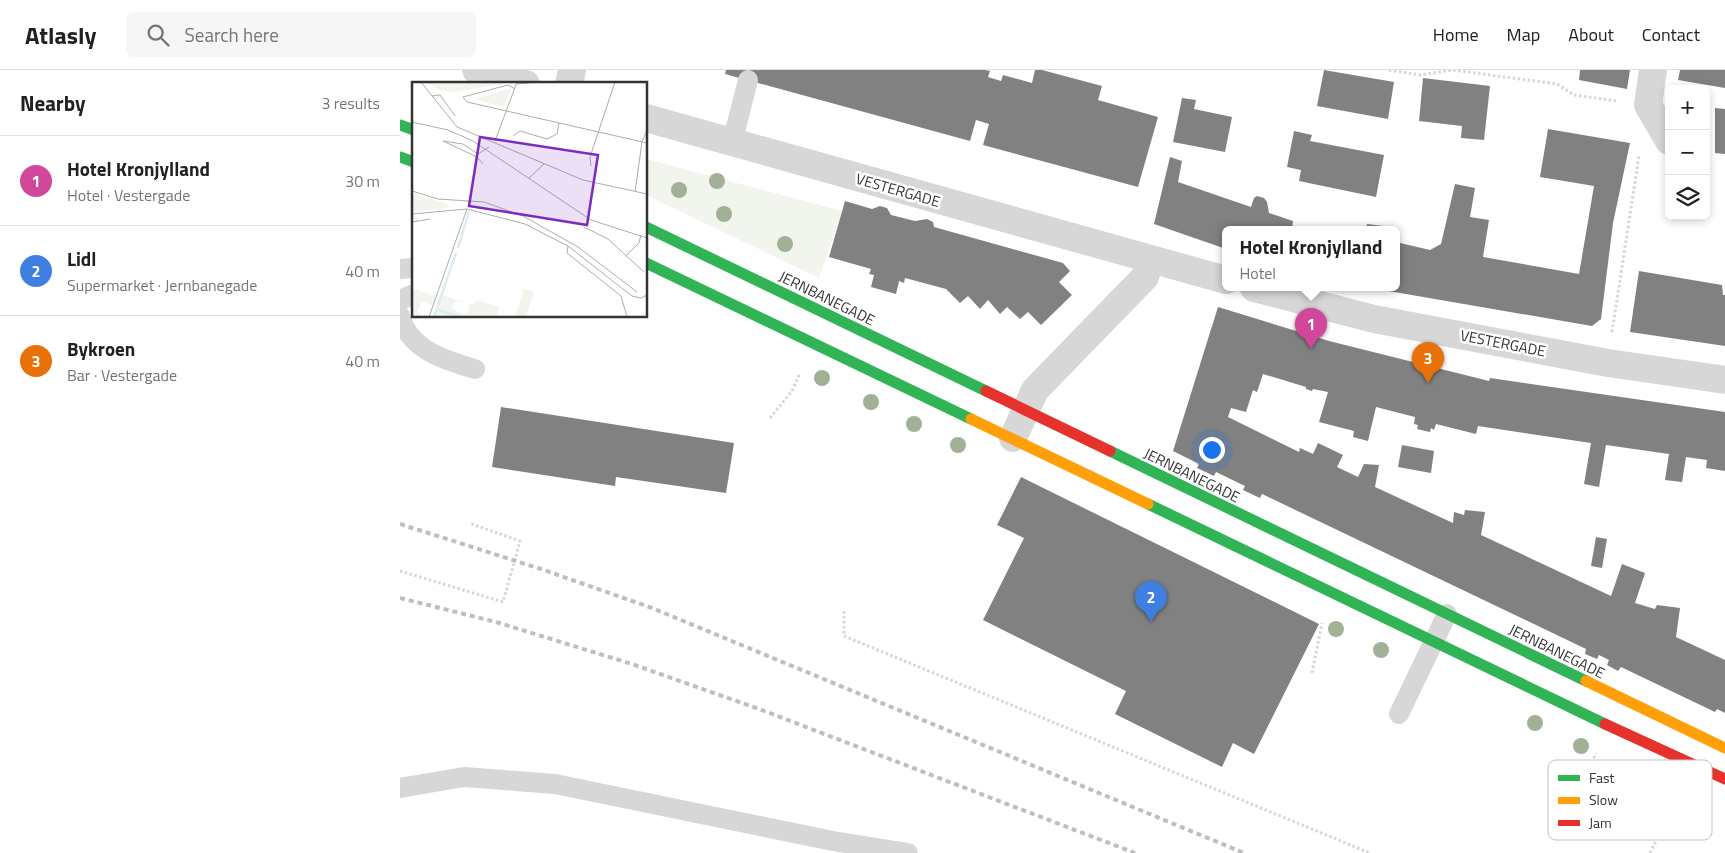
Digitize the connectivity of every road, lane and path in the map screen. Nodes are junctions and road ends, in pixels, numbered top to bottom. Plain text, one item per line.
1 (476, 70) edge
2 (1389, 70) edge
3 (1653, 70) edge
4 (748, 80) dead end
5 (519, 82) edge
6 (1648, 105) junction
7 (648, 119) edge
8 (400, 125) edge
9 (412, 129) edge
10 (1665, 134) edge
11 (732, 143) junction
12 (400, 157) edge
13 (412, 161) edge
14 (1638, 167) dead end
15 (648, 228) edge
16 (1150, 260) junction
17 (648, 264) edge
18 (1222, 279) edge
19 (1266, 291) edge
20 (412, 295) edge
21 (400, 300) edge
22 (400, 316) edge
23 (814, 342) junction
24 (1608, 363) junction
25 (475, 369) dead end
26 (1725, 380) edge
27 (1025, 411) junction
28 (770, 418) dead end
29 (1013, 438) junction
30 (469, 523) dead end
31 (400, 571) edge
32 (1335, 592) junction
33 (844, 611) dead end
34 (1447, 614) junction
35 (1435, 640) junction
36 (1312, 672) dead end
37 (1399, 714) dead end
38 (1609, 725) junction
39 (1725, 748) edge
40 (1593, 760) edge
41 (1684, 760) edge
42 (1712, 773) edge
43 (1725, 779) edge
44 (400, 788) edge
45 (1657, 840) edge
46 (908, 853) edge
47 (1370, 853) edge
48 (1650, 853) edge

1 - 5 street
2 - 6 path
3 - 6 street
4 - 11 lane
6 - 10 street
7 - 11 street, VESTERGADE
8 - 9 main road
11 - 16 street, VESTERGADE
12 - 13 main road
14 - 24 path
15 - 27 main road, JERNBANEGADE
16 - 18 street, VESTERGADE
16 - 27 street
17 - 23 main road
19 - 24 street, VESTERGADE
20 - 21 lane
22 - 25 lane
23 - 28 path
23 - 29 main road
24 - 26 street, VESTERGADE
27 - 29 street
27 - 34 main road, JERNBANEGADE
29 - 32 main road
30 - 31 path
32 - 35 main road
32 - 36 path
33 - 47 path
34 - 35 lane
34 - 39 main road, JERNBANEGADE
35 - 37 lane
35 - 38 main road
38 - 40 path
38 - 41 main road
42 - 43 main road
44 - 46 lane
45 - 48 path

